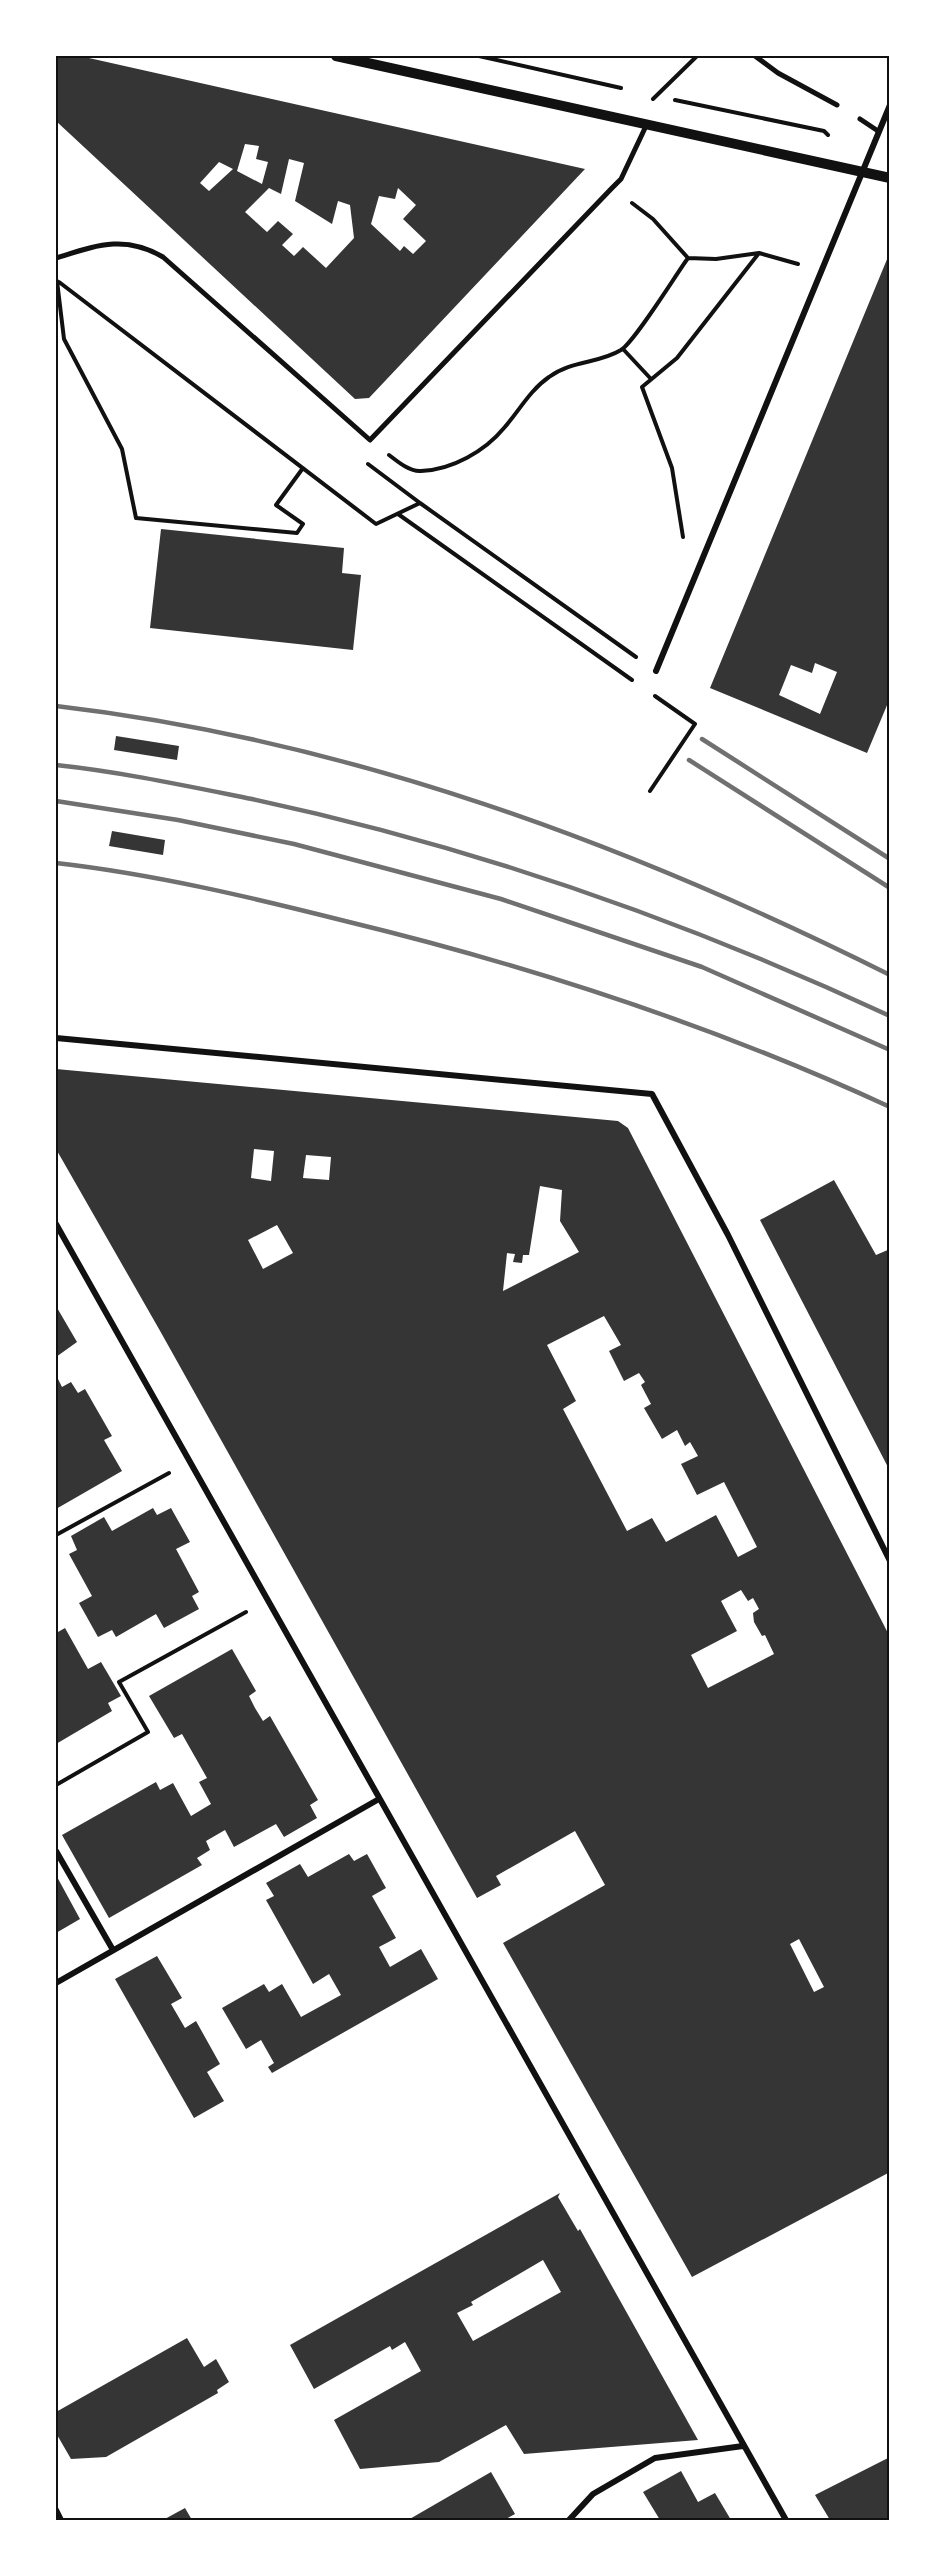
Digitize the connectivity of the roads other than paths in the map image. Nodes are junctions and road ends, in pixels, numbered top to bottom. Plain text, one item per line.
1 (336, 56) edge
2 (754, 56) edge
3 (837, 105) dead end
4 (890, 105) edge
5 (860, 119) dead end
6 (646, 126) junction
7 (878, 131) junction
8 (862, 171) junction
9 (890, 178) edge
10 (56, 258) edge
11 (656, 671) road end
12 (56, 1038) edge
13 (56, 1224) edge
14 (890, 1561) edge
15 (380, 1799) junction
16 (56, 1851) edge
17 (113, 1950) junction
18 (56, 1983) edge
19 (743, 2446) junction
20 (56, 2510) edge
21 (61, 2520) edge
22 (569, 2520) edge
23 (786, 2520) edge

1 - 6 street
2 - 3 street
4 - 7 street
5 - 7 street
6 - 8 street
6 - 10 street
7 - 8 street
8 - 9 street
8 - 11 street
12 - 14 street
13 - 15 street
15 - 17 street
15 - 19 street
16 - 17 street
17 - 18 street
19 - 22 street
19 - 23 street
20 - 21 street

